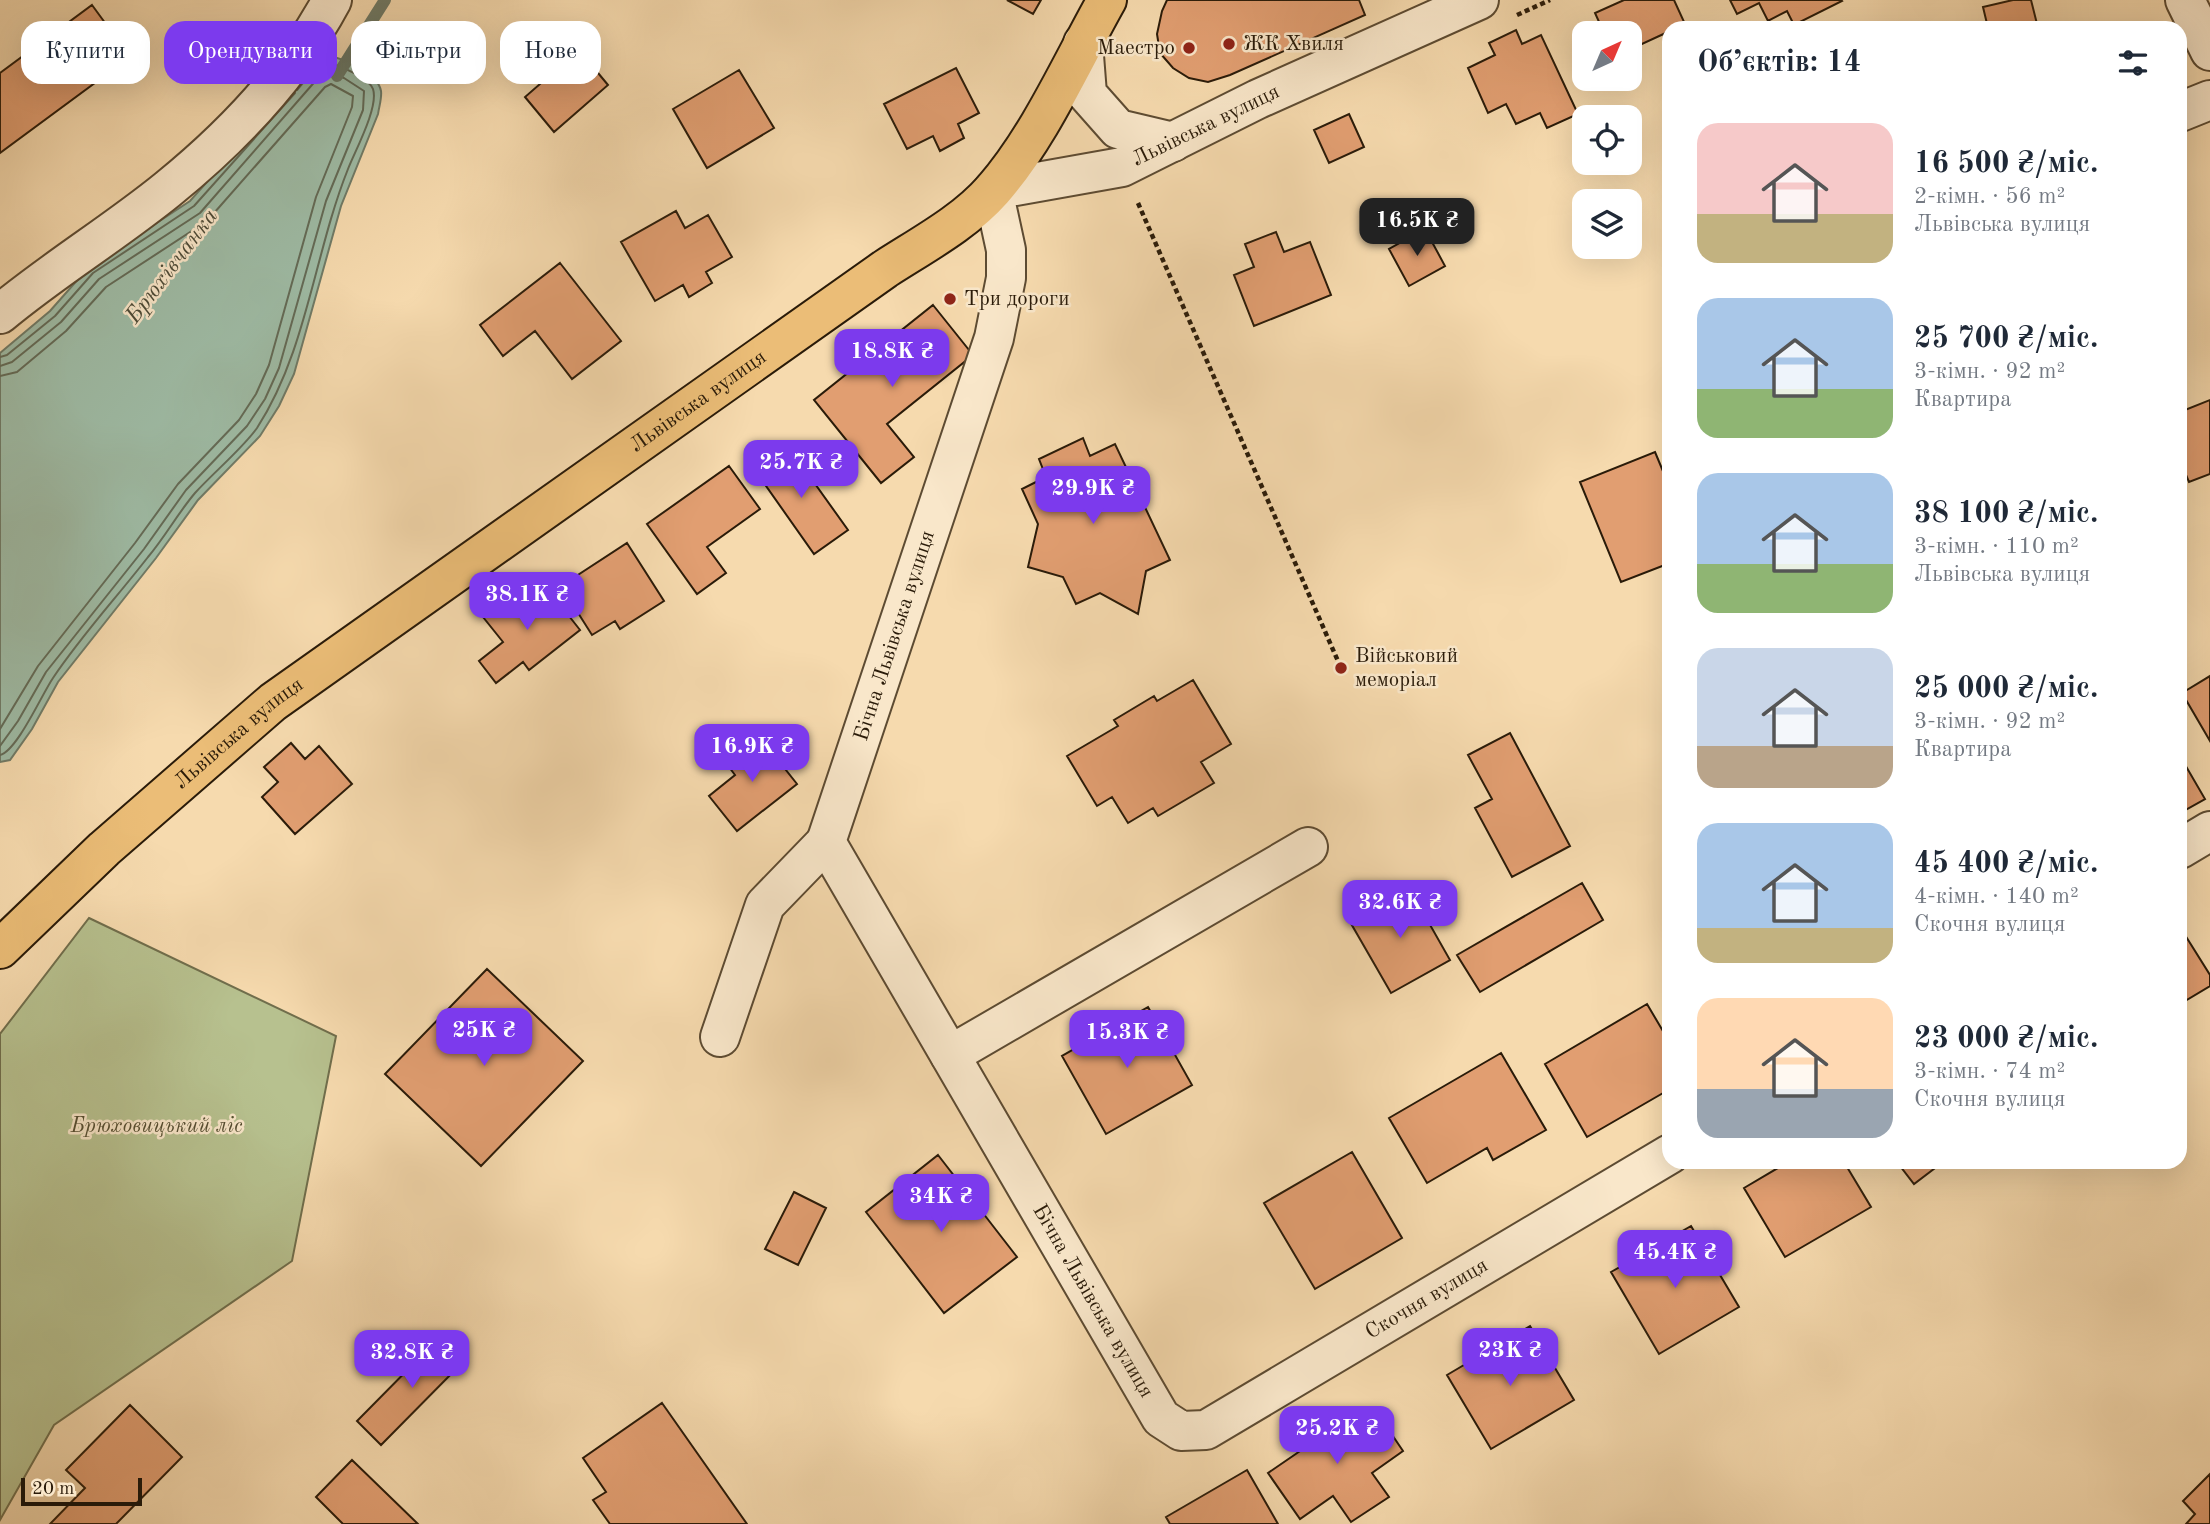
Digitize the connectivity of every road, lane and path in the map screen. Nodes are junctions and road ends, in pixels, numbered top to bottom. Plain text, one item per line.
1 (332, 0) edge
2 (1107, 0) edge
3 (1479, 0) edge
4 (2185, 0) edge
5 (1083, 43) junction
6 (2210, 51) edge
7 (2210, 100) edge
8 (2187, 109) edge
9 (1173, 142) junction
10 (1122, 167) junction
11 (993, 190) junction
12 (0, 313) edge
13 (1341, 668) dead end
14 (2210, 831) edge
15 (826, 842) junction
16 (2187, 845) edge
17 (1308, 847) dead end
18 (0, 949) edge
19 (720, 1037) dead end
20 (950, 1055) junction
21 (1662, 1159) edge
22 (1181, 1431) joint

1 - 12 street
2 - 5 main road
3 - 9 street, Львівська вулиця
4 - 6 street
5 - 9 street
5 - 11 main road
7 - 8 street
9 - 10 street, Львівська вулиця
10 - 11 street, Львівська вулиця
10 - 13 path
11 - 15 street, Бічна Львівська вулиця
11 - 18 main road, Львівська вулиця
14 - 16 street
15 - 19 street
15 - 20 street, Бічна Львівська вулиця
17 - 20 street
20 - 22 street, Бічна Львівська вулиця
21 - 22 street, Скочня вулиця

